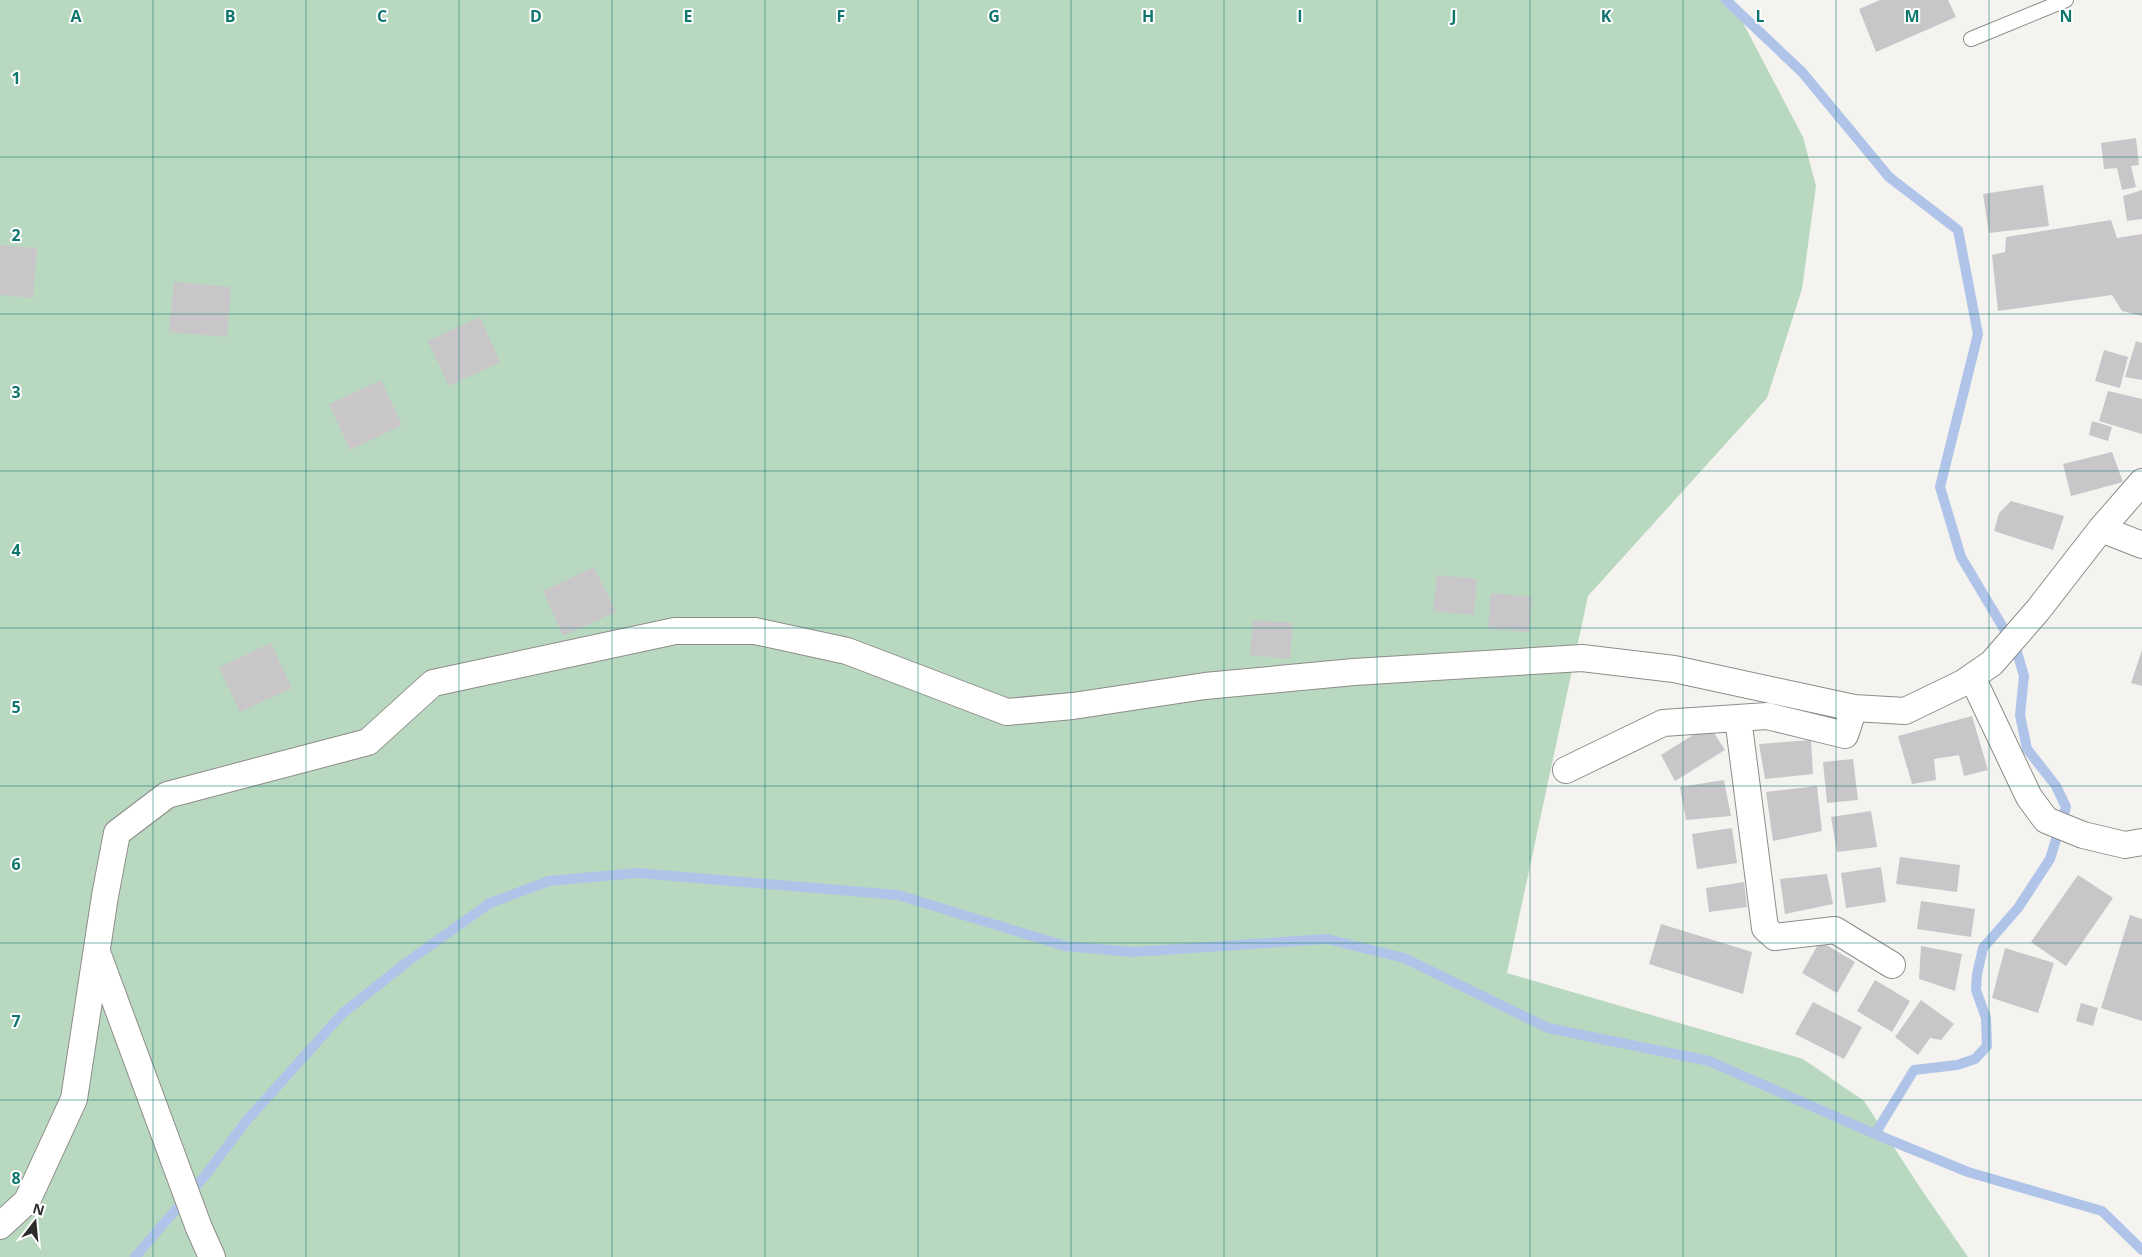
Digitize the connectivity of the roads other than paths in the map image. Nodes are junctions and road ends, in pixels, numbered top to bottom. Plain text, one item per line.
1 (2066, 0) edge
2 (1971, 39) dead end
3 (2142, 482) edge
4 (2101, 530) junction
5 (2142, 545) edge
6 (1972, 677) junction
7 (1854, 708) junction
8 (1738, 718) junction
9 (1566, 770) dead end
10 (2142, 842) edge
11 (96, 949) junction
12 (1892, 965) dead end
13 (0, 1226) edge
14 (212, 1257) edge

1 - 2 lane
3 - 4 street
4 - 5 street
4 - 6 street
6 - 7 street
6 - 10 street
7 - 8 street
7 - 11 street
8 - 9 street
8 - 12 street
11 - 13 street
11 - 14 street

